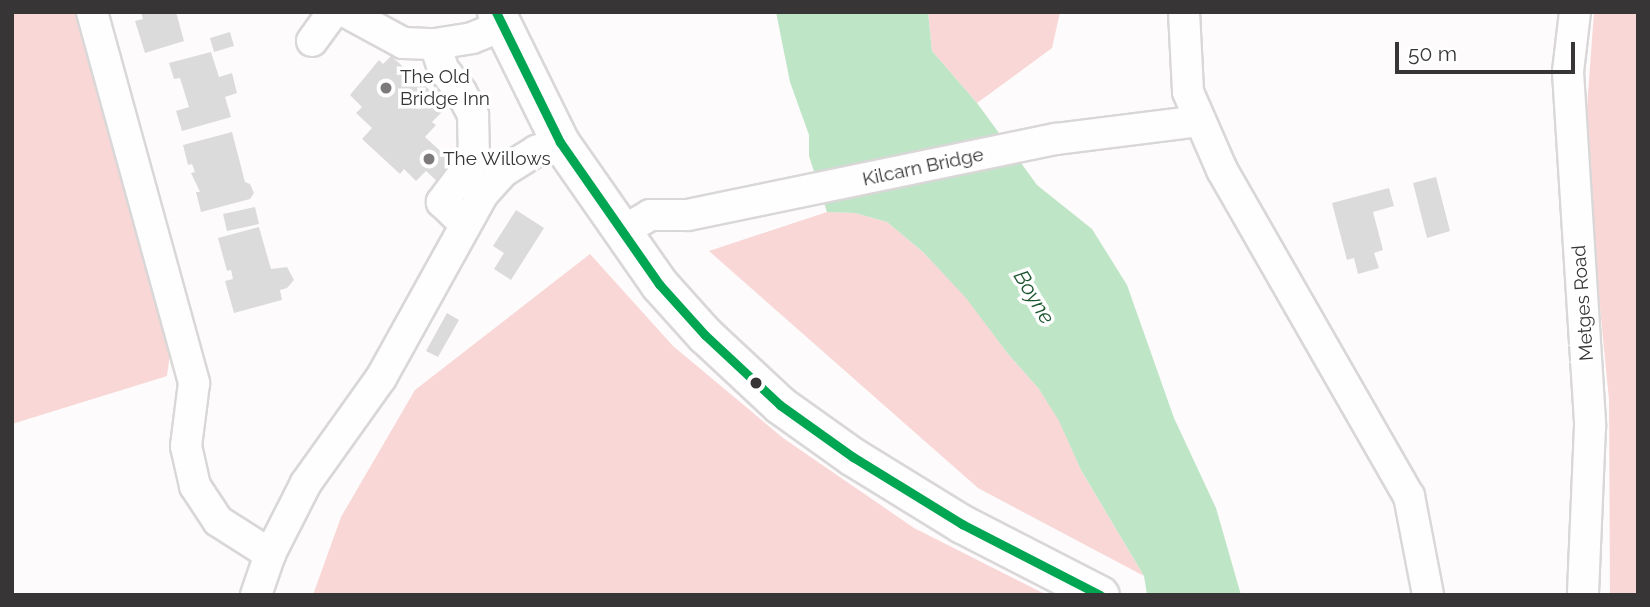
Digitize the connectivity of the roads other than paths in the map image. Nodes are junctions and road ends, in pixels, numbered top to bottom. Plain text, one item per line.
1 (92, 12) edge
2 (333, 12) edge
3 (346, 12) edge
4 (1184, 12) edge
5 (1575, 12) edge
6 (499, 19) edge
7 (312, 41) dead end
8 (435, 44) junction
9 (1200, 121) junction
10 (560, 142) junction
11 (465, 224) junction
12 (621, 232) junction
13 (270, 554) junction
14 (256, 595) edge
15 (1100, 595) edge
16 (1428, 595) edge
17 (1583, 595) edge

1 - 13 street
2 - 7 street
3 - 8 street
4 - 9 street
5 - 17 street, Metges Road
6 - 8 street
6 - 10 main road
8 - 11 street
9 - 12 street, Kilcarn Bridge
9 - 16 street
10 - 11 street
10 - 12 main road
11 - 13 street
12 - 15 main road
13 - 14 street

